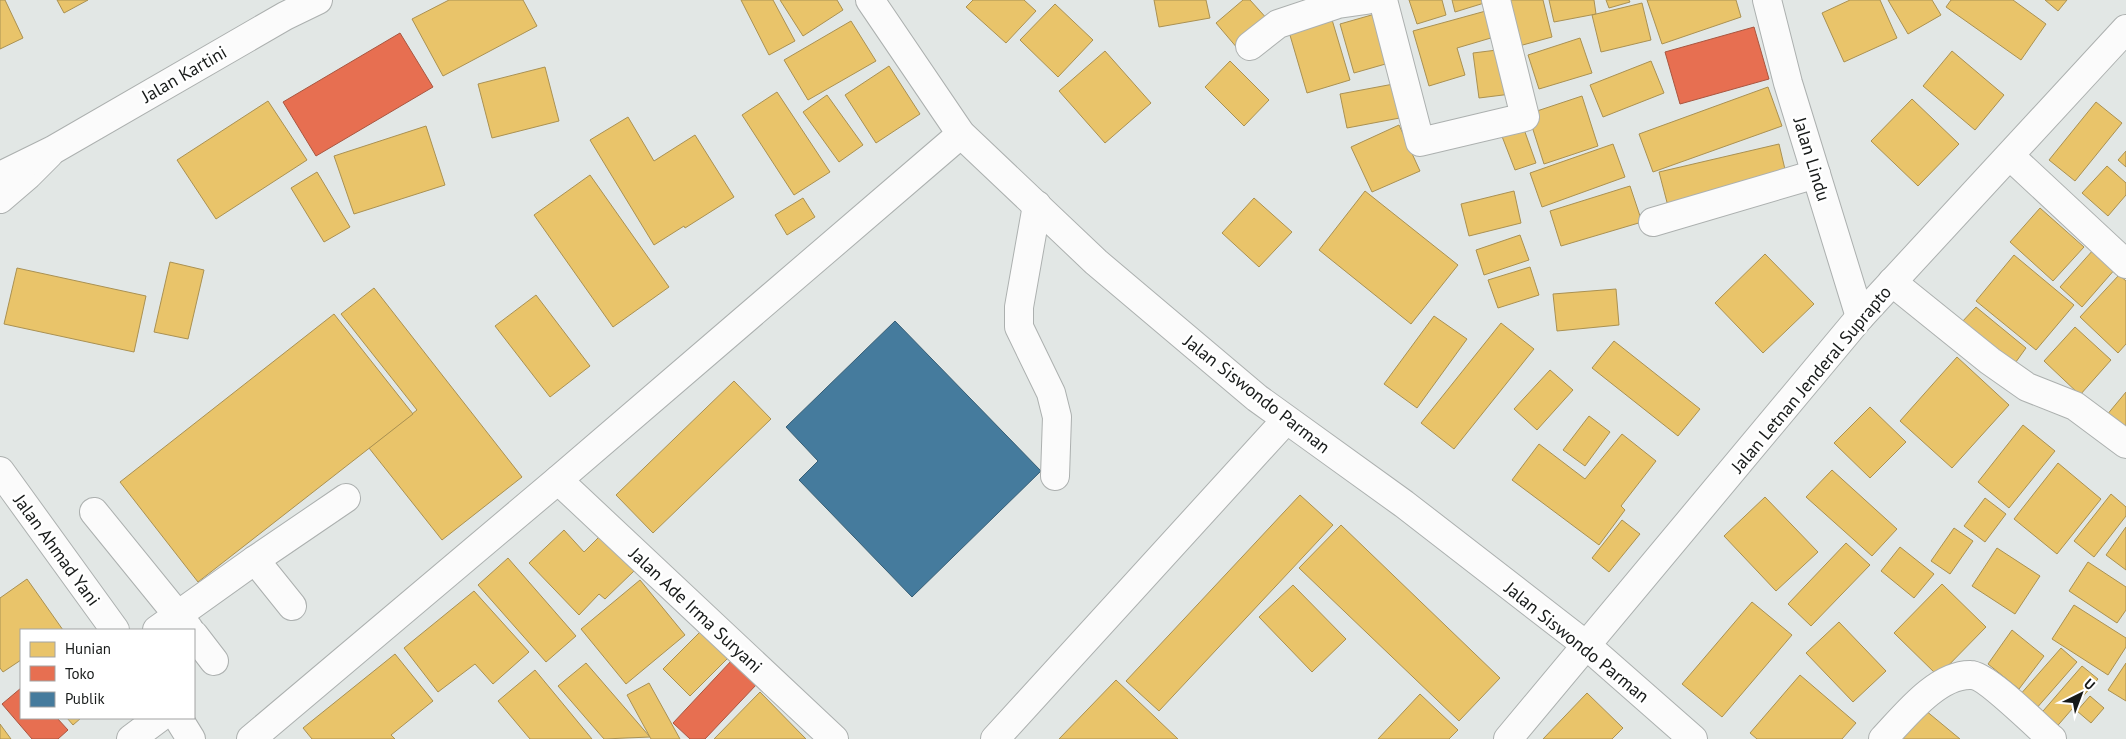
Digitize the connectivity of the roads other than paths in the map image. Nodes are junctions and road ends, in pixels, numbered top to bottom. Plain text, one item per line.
1 (318, 0) edge
2 (870, 0) edge
3 (1366, 0) edge
4 (1383, 0) edge
5 (1496, 0) edge
6 (1767, 0) edge
7 (282, 8) edge
8 (2123, 38) edge
9 (1250, 46) dead end
10 (961, 134) junction
11 (53, 150) junction
12 (2010, 156) junction
13 (1816, 174) junction
14 (0, 176) edge
15 (0, 199) edge
16 (1037, 205) junction
17 (1652, 222) dead end
18 (2126, 264) edge
19 (1892, 282) junction
20 (1860, 317) junction
21 (1286, 420) junction
22 (2126, 444) edge
23 (0, 471) edge
24 (1055, 476) dead end
25 (558, 480) junction
26 (346, 498) dead end
27 (94, 512) dead end
28 (255, 560) junction
29 (292, 606) dead end
30 (180, 628) edge
31 (114, 629) edge
32 (195, 642) edge
33 (1586, 646) junction
34 (214, 660) dead end
35 (158, 719) edge
36 (179, 719) edge
37 (132, 739) edge
38 (191, 739) edge
39 (251, 739) edge
40 (834, 739) edge
41 (995, 739) edge
42 (1508, 739) edge
43 (1693, 739) edge
44 (1883, 739) edge
45 (2052, 739) edge

1 - 7 main road, Jalan Kartini
2 - 10 main road, Jalan Siswondo Parman
3 - 9 main road
4 - 5 main road
6 - 13 main road, Jalan Lindu
7 - 11 main road, Jalan Kartini
8 - 12 main road, Jalan Letnan Jenderal Suprapto
10 - 16 main road, Jalan Siswondo Parman
10 - 25 main road
11 - 14 main road
11 - 15 main road
12 - 18 main road
12 - 19 main road, Jalan Letnan Jenderal Suprapto
13 - 17 main road
13 - 20 main road, Jalan Lindu
16 - 21 main road, Jalan Siswondo Parman
16 - 24 main road
19 - 20 main road, Jalan Letnan Jenderal Suprapto
19 - 22 main road
20 - 33 main road, Jalan Letnan Jenderal Suprapto
21 - 33 main road, Jalan Siswondo Parman
21 - 41 main road
23 - 31 main road, Jalan Ahmad Yani
25 - 39 main road
25 - 40 main road, Jalan Ade Irma Suryani
26 - 28 main road
27 - 30 main road
28 - 29 main road
28 - 30 main road
32 - 34 main road
33 - 42 main road, Jalan Letnan Jenderal Suprapto
33 - 43 main road, Jalan Siswondo Parman
35 - 37 main road
36 - 38 main road
44 - 45 main road

